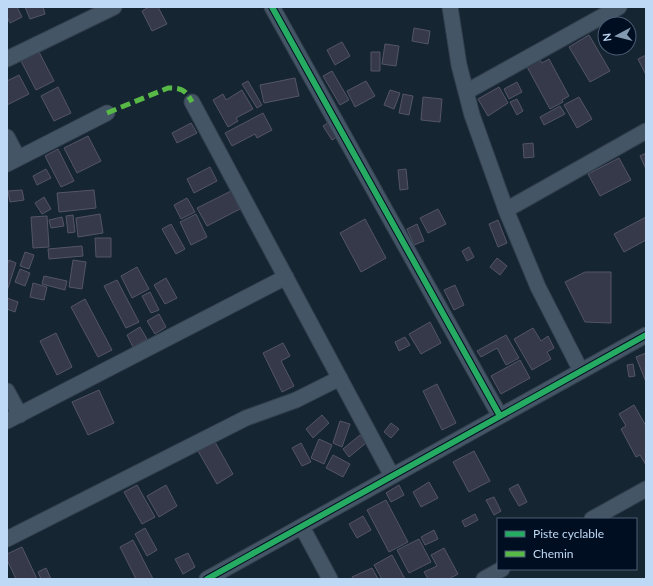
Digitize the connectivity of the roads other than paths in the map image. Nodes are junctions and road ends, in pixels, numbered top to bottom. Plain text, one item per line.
1 (114, 7) edge
2 (272, 7) edge
3 (450, 7) edge
4 (619, 7) edge
5 (7, 60) edge
6 (466, 92) junction
7 (192, 102) dead end
8 (107, 113) dead end
9 (646, 131) edge
10 (7, 137) edge
11 (13, 161) edge
12 (506, 210) junction
13 (286, 277) junction
14 (646, 335) edge
15 (581, 371) junction
16 (340, 378) junction
17 (7, 391) edge
18 (500, 416) junction
19 (13, 418) edge
20 (392, 476) junction
21 (646, 489) edge
22 (594, 518) edge
23 (302, 527) junction
24 (7, 539) edge
25 (500, 570) edge
26 (207, 579) edge
27 (330, 579) edge
28 (484, 579) edge

1 - 5 street
2 - 18 street
3 - 6 street
4 - 6 street
6 - 12 street
7 - 13 street
8 - 11 street
9 - 12 street
10 - 11 street
12 - 15 street
13 - 16 street
13 - 19 street
14 - 15 street
15 - 18 street
16 - 20 street
16 - 24 street
17 - 19 street
18 - 20 street
20 - 23 street
21 - 22 street
23 - 26 street
23 - 27 street
25 - 28 street

